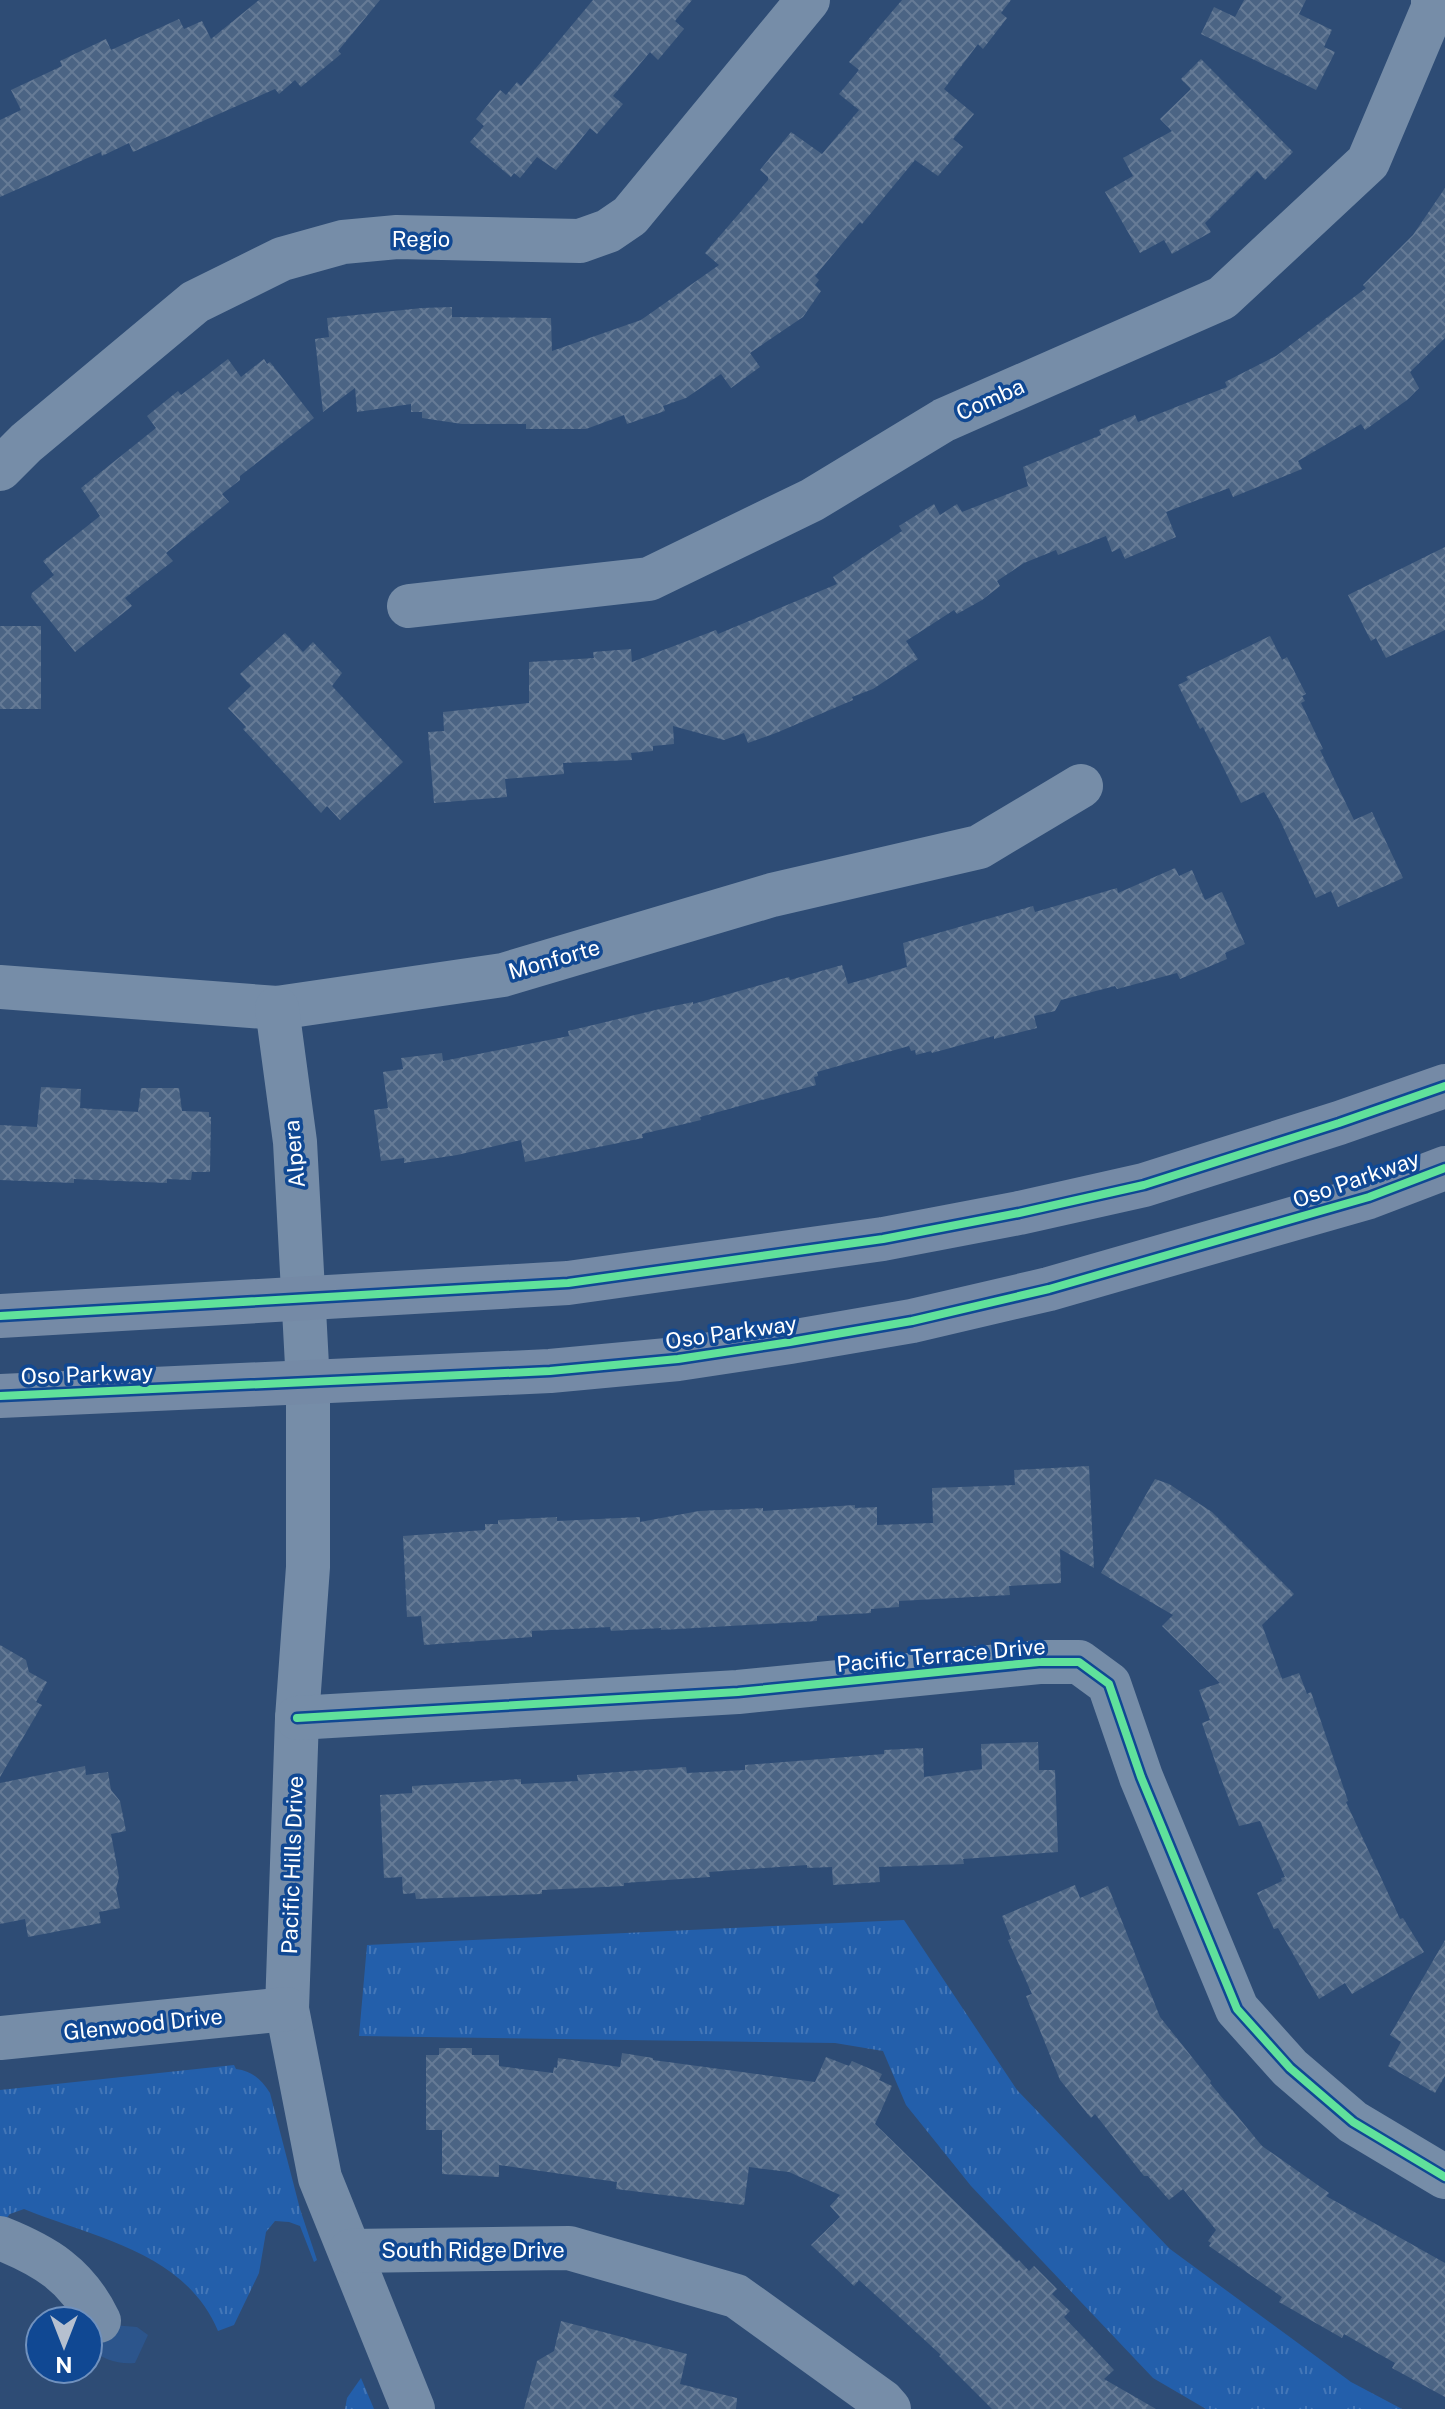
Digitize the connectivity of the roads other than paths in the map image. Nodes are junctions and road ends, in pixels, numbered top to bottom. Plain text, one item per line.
1 (808, 0) edge
2 (1433, 0) edge
3 (0, 469) edge
4 (409, 606) dead end
5 (1081, 786) dead end
6 (0, 987) edge
7 (277, 1008) junction
8 (1445, 1086) edge
9 (1445, 1168) edge
10 (304, 1300) junction
11 (0, 1316) edge
12 (308, 1384) junction
13 (0, 1396) edge
14 (297, 1718) junction
15 (287, 2009) junction
16 (0, 2038) edge
17 (1445, 2177) edge
18 (0, 2238) edge
19 (350, 2251) junction
20 (89, 2305) edge
21 (413, 2409) edge
22 (889, 2409) edge

1 - 3 street, Regio
2 - 4 street, Comba
5 - 7 street, Monforte
6 - 7 street, Monforte
7 - 10 street, Alpera
8 - 10 main road
9 - 12 main road, Oso Parkway
10 - 11 main road
10 - 12 street, Pacific Hills Drive
12 - 13 main road, Oso Parkway
12 - 14 street, Pacific Hills Drive
14 - 15 street, Pacific Hills Drive
14 - 17 street, Pacific Terrace Drive
15 - 16 street, Glenwood Drive
15 - 19 street, Pacific Hills Drive
18 - 20 street
19 - 21 street, Pacific Hills Drive
19 - 22 street, South Ridge Drive

